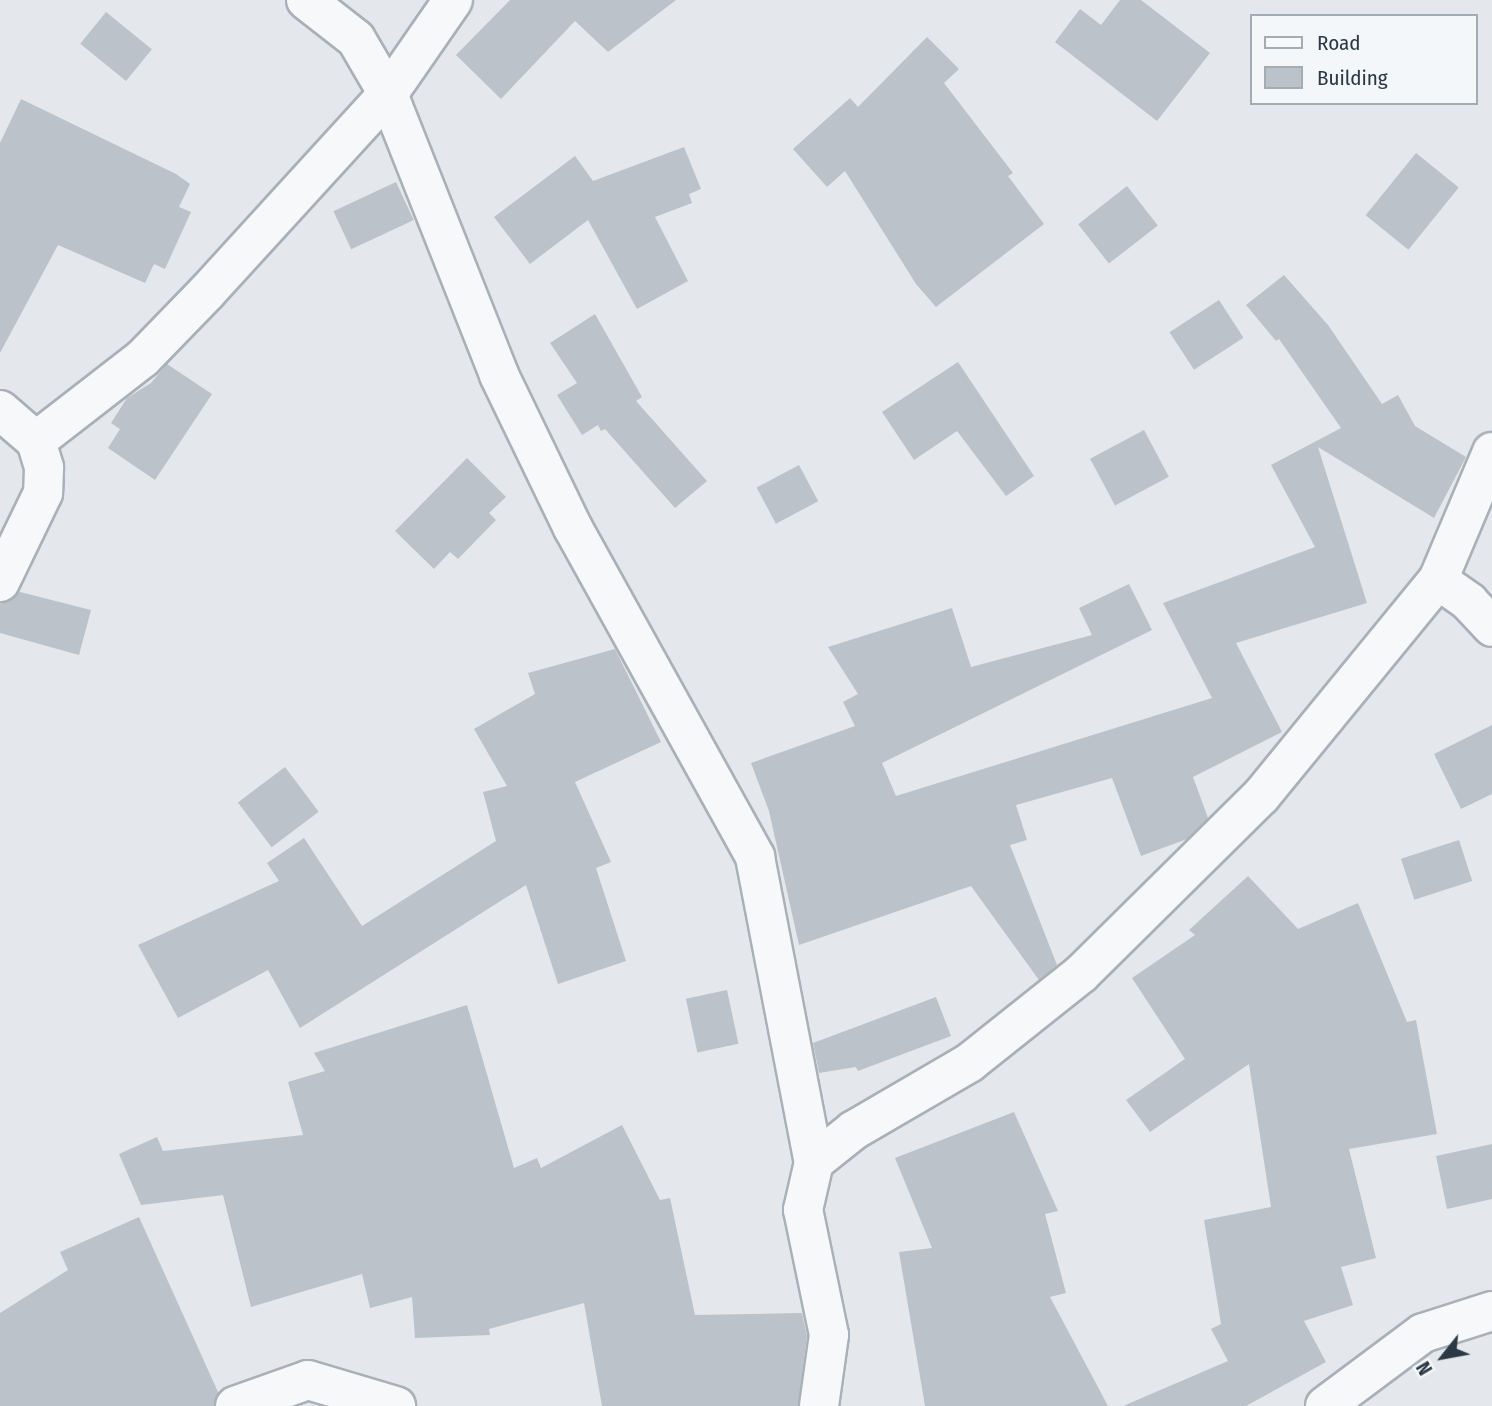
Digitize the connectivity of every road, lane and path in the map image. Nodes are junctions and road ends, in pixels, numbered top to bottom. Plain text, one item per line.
1 (306, 0) edge
2 (453, 0) edge
3 (388, 93) junction
4 (0, 410) edge
5 (36, 441) junction
6 (1492, 452) edge
7 (1438, 580) junction
8 (0, 582) edge
9 (1492, 627) edge
10 (814, 1162) junction
11 (1492, 1311) edge
12 (235, 1406) edge
13 (396, 1406) edge
14 (819, 1406) edge
15 (1325, 1406) edge

1 - 3 street
2 - 3 street
3 - 5 street
3 - 10 street
4 - 5 street
5 - 8 street
6 - 7 street
7 - 9 street
7 - 10 street
10 - 14 street
11 - 15 street
12 - 13 street

